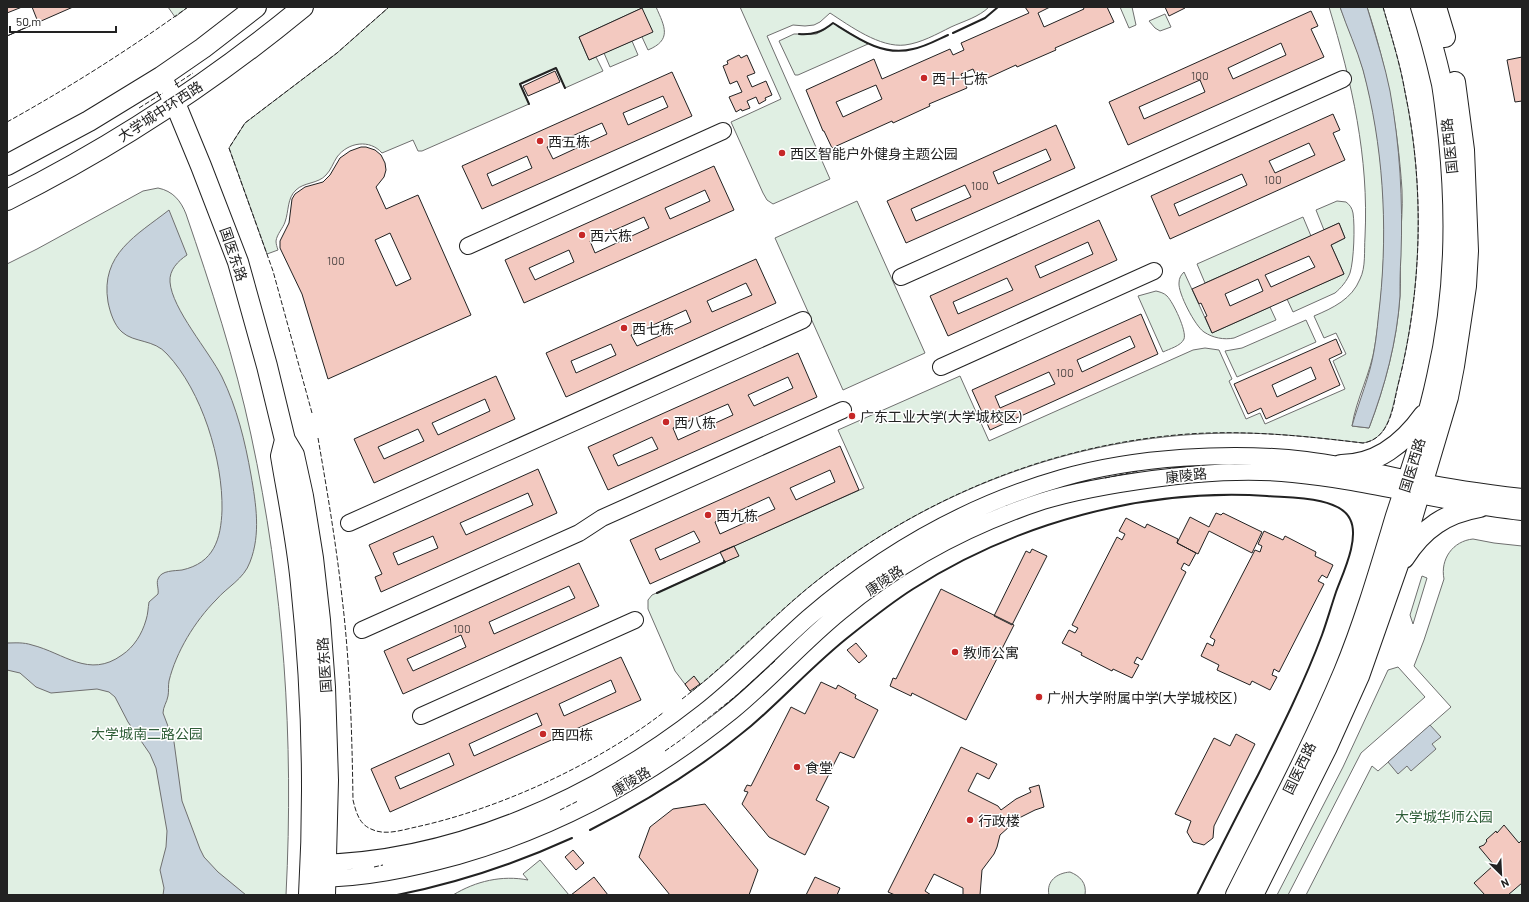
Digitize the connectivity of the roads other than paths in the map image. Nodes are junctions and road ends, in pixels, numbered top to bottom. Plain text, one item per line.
1 (256, 7) edge
2 (303, 7) edge
3 (1421, 7) edge
4 (1436, 7) edge
5 (162, 76) junction
6 (1343, 79) dead end
7 (175, 103) junction
8 (723, 131) dead end
9 (7, 165) edge
10 (7, 200) edge
11 (468, 246) dead end
12 (1154, 271) dead end
13 (901, 277) dead end
14 (803, 320) dead end
15 (941, 366) dead end
16 (1430, 407) junction
17 (843, 410) dead end
18 (1341, 465) junction
19 (1414, 487) junction
20 (1522, 497) edge
21 (1480, 507) junction
22 (1522, 512) edge
23 (349, 523) dead end
24 (1396, 571) junction
25 (635, 620) dead end
26 (362, 630) dead end
27 (421, 716) dead end
28 (318, 879) edge
29 (1236, 895) edge
30 (1253, 895) edge

1 - 5 main road, 大学城中环西路
2 - 7 main road, 大学城中环西路
3 - 16 main road, 国医西路
4 - 19 main road, 国医西路
5 - 7 main road, 国医东路
5 - 9 main road, 大学城中环西路
6 - 13 street
7 - 10 main road, 大学城中环西路
7 - 28 main road, 国医东路
8 - 11 street
12 - 15 street
14 - 23 street
16 - 18 main road
16 - 19 main road, 国医西路
17 - 26 street
18 - 19 street, 康陵路
18 - 28 street, 康陵路
19 - 20 street, 康陵路
19 - 21 street, 康陵路
19 - 24 main road, 国医西路
19 - 28 street, 康陵路
19 - 29 main road, 国医西路
21 - 22 street, 康陵路
21 - 24 main road
24 - 30 main road, 国医西路
25 - 27 street

